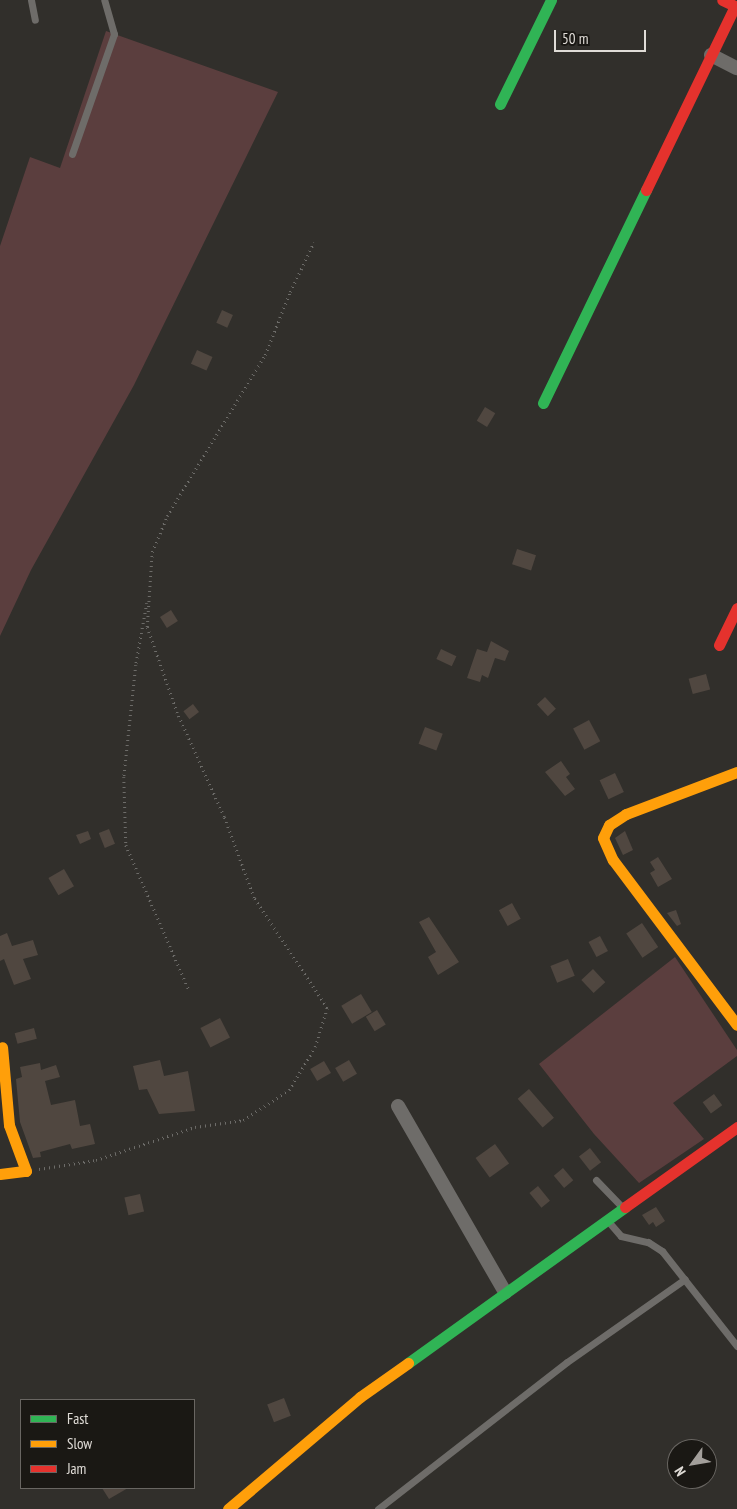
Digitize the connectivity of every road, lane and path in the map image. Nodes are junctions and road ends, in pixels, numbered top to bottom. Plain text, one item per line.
1 (31, 0) edge
2 (104, 0) edge
3 (551, 0) edge
4 (722, 0) edge
5 (736, 3) edge
6 (35, 20) dead end
7 (711, 55) junction
8 (737, 68) edge
9 (500, 104) dead end
10 (72, 154) dead end
11 (314, 242) dead end
12 (543, 403) dead end
13 (148, 592) junction
14 (737, 608) edge
15 (719, 644) dead end
16 (737, 772) edge
17 (189, 990) dead end
18 (737, 1025) edge
19 (2, 1047) dead end
20 (398, 1106) dead end
21 (737, 1128) edge
22 (26, 1171) junction
23 (0, 1174) edge
24 (596, 1180) dead end
25 (622, 1208) junction
26 (607, 1219) junction
27 (685, 1279) junction
28 (504, 1292) junction
29 (737, 1346) edge
30 (228, 1509) edge
31 (378, 1509) edge

1 - 6 lane
2 - 10 lane
3 - 9 street
4 - 5 street
5 - 7 street
7 - 8 street
7 - 12 street
11 - 13 path
13 - 17 path
13 - 22 path
14 - 15 street
16 - 18 street
19 - 22 street
20 - 28 street
21 - 25 street
22 - 23 street
24 - 25 lane
25 - 26 street
26 - 27 lane
26 - 28 street
27 - 29 lane
27 - 31 lane
28 - 30 street

